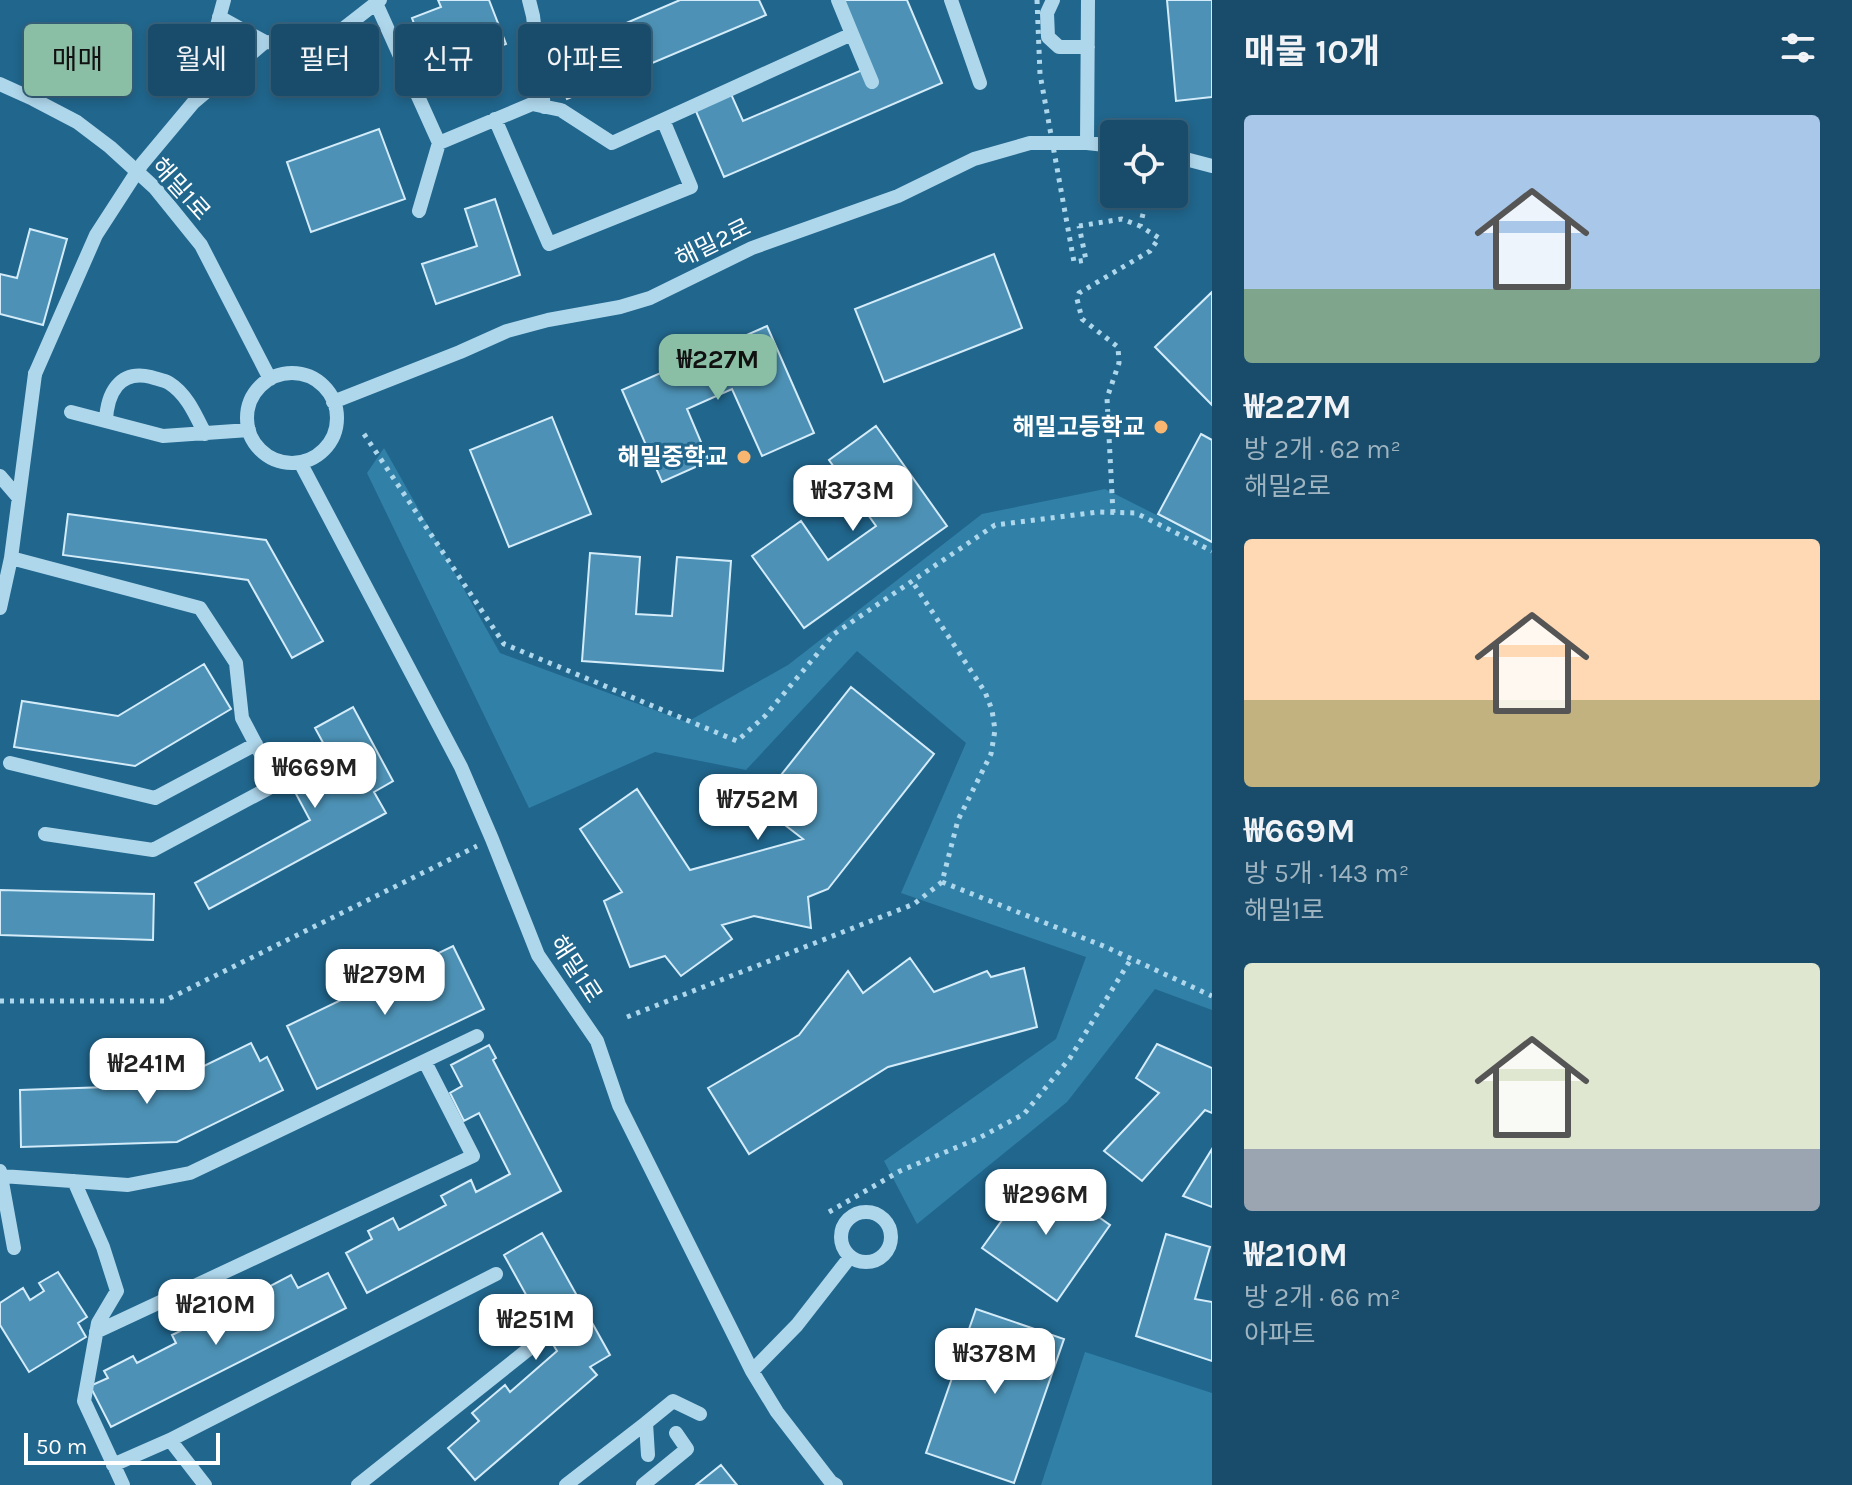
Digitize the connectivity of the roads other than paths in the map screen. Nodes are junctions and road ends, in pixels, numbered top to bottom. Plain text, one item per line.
1 (224, 0) edge
2 (529, 0) edge
3 (838, 0) edge
4 (951, 0) edge
5 (1053, 0) edge
6 (1088, 0) edge
7 (378, 1) edge
8 (219, 17) junction
9 (217, 24) edge
10 (852, 34) junction
11 (265, 42) junction
12 (1088, 47) junction
13 (872, 82) dead end
14 (980, 83) dead end
15 (0, 84) edge
16 (544, 107) junction
17 (495, 119) junction
18 (663, 120) junction
19 (439, 143) junction
20 (1087, 143) junction
21 (1100, 144) edge
22 (1188, 160) edge
23 (1212, 166) edge
24 (419, 211) dead end
25 (270, 379) junction
26 (333, 402) junction
27 (71, 412) dead end
28 (106, 421) junction
29 (249, 430) junction
30 (205, 434) junction
31 (301, 464) junction
32 (0, 476) edge
33 (18, 497) junction
34 (11, 558) junction
35 (0, 608) edge
36 (256, 744) junction
37 (10, 763) dead end
38 (45, 834) dead end
39 (477, 1036) dead end
40 (425, 1062) junction
41 (1, 1174) edge
42 (74, 1181) junction
43 (14, 1248) dead end
44 (850, 1257) dead end
45 (496, 1274) dead end
46 (96, 1332) junction
47 (530, 1348) dead end
48 (752, 1371) junction
49 (700, 1414) dead end
50 (646, 1423) junction
51 (676, 1433) dead end
52 (170, 1440) junction
53 (648, 1455) dead end
54 (113, 1465) junction
55 (123, 1485) edge
56 (205, 1485) edge
57 (358, 1485) edge
58 (566, 1485) edge
59 (643, 1485) edge
60 (836, 1485) edge

1 - 8 street
2 - 16 street
3 - 10 street
4 - 14 street
5 - 12 street
6 - 12 street
7 - 11 street
7 - 19 street
8 - 9 street
8 - 11 street
10 - 13 street
10 - 18 street
11 - 33 street, bridge
12 - 20 street
15 - 25 street, 해밀1로
16 - 17 street
16 - 18 street
17 - 18 street
17 - 19 street
19 - 24 street
20 - 21 street, 해밀2로
20 - 26 street, 해밀2로
22 - 23 street
25 - 26 street
25 - 29 street
26 - 31 street
27 - 28 street
28 - 30 street
28 - 30 street
29 - 30 street
29 - 31 street
31 - 48 street, 해밀1로
32 - 33 street
33 - 34 street
34 - 35 street
34 - 36 street
36 - 37 street
36 - 38 street
39 - 40 street
40 - 42 street
40 - 46 street
41 - 42 street
41 - 43 street
42 - 46 street
44 - 48 street
45 - 52 street
46 - 54 street
47 - 57 street
48 - 60 street, 해밀1로
49 - 50 street
50 - 53 street
50 - 58 street
51 - 59 street
52 - 54 street
52 - 56 street
54 - 55 street

